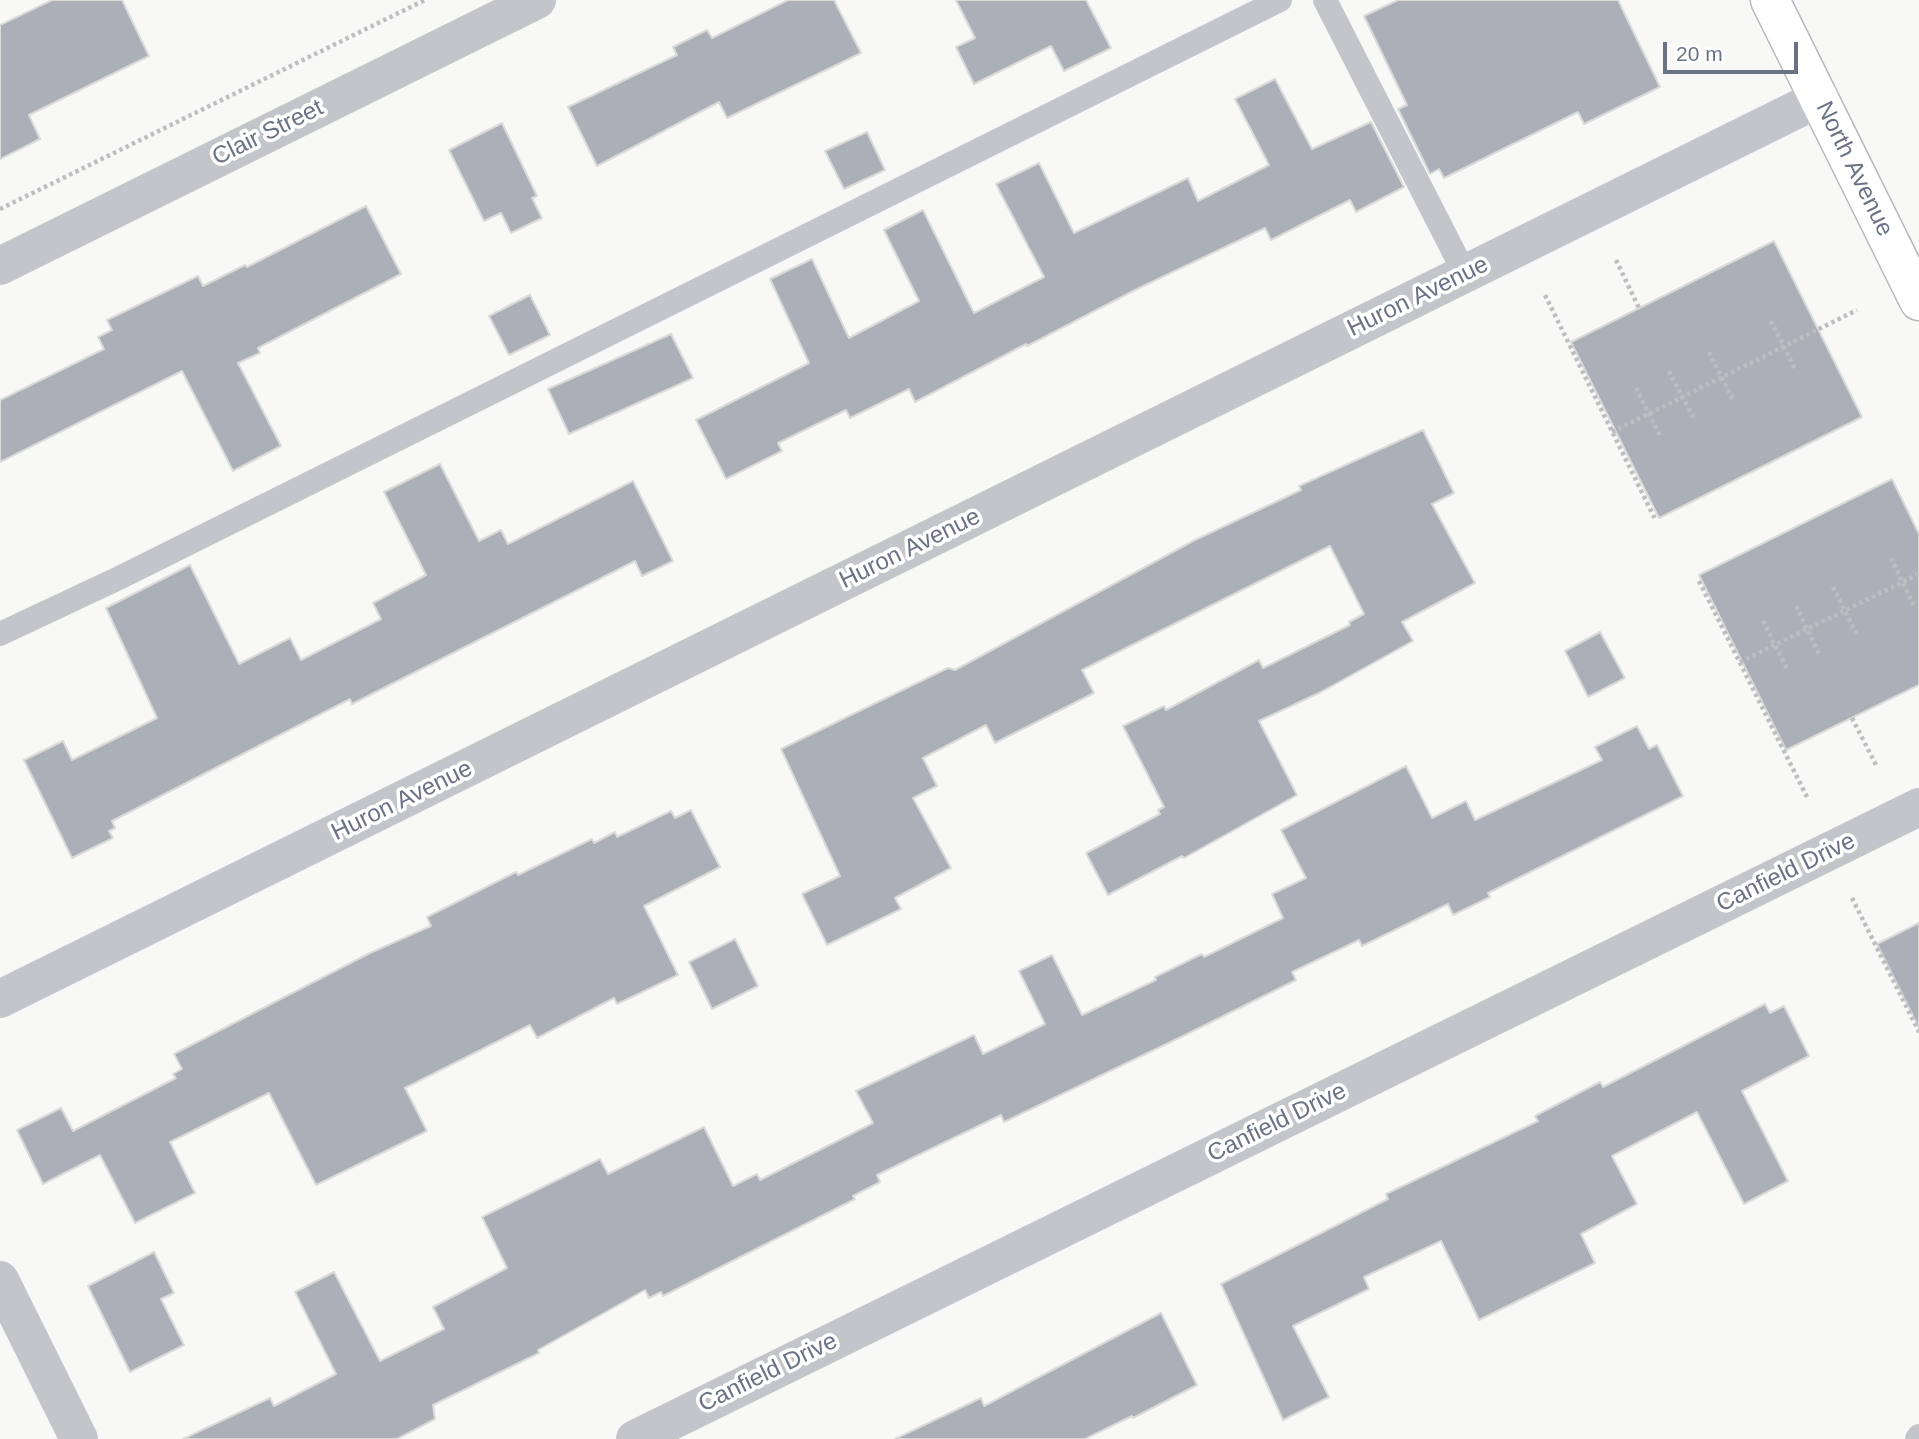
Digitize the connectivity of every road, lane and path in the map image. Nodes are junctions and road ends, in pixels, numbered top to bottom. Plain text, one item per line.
1 (425, 0) edge
2 (537, 0) edge
3 (1280, 0) edge
4 (1325, 0) edge
5 (1770, 0) edge
6 (1820, 98) junction
7 (0, 209) edge
8 (1616, 260) dead end
9 (0, 266) edge
10 (1465, 274) junction
11 (1545, 295) dead end
12 (1919, 301) edge
13 (1639, 308) dead end
14 (1857, 310) dead end
15 (1771, 321) dead end
16 (1784, 346) junction
17 (1709, 352) dead end
18 (1669, 371) dead end
19 (1796, 371) dead end
20 (1722, 377) junction
21 (1636, 388) dead end
22 (1683, 397) junction
23 (1734, 402) dead end
24 (1648, 414) junction
25 (1695, 421) dead end
26 (1612, 432) junction
27 (1661, 439) dead end
28 (1656, 521) dead end
29 (1891, 558) dead end
30 (1919, 574) edge
31 (1699, 581) dead end
32 (1902, 583) junction
33 (1833, 587) dead end
34 (1796, 606) dead end
35 (1915, 608) dead end
36 (1844, 610) junction
37 (1763, 621) dead end
38 (1807, 629) junction
39 (0, 634) edge
40 (1858, 637) dead end
41 (1775, 645) junction
42 (1820, 656) dead end
43 (1740, 662) junction
44 (1788, 671) dead end
45 (1852, 718) dead end
46 (1876, 765) dead end
47 (1808, 799) dead end
48 (1919, 807) edge
49 (1852, 898) dead end
50 (0, 999) edge
51 (1918, 1029) edge
52 (0, 1280) edge
53 (79, 1439) edge
54 (635, 1439) edge

1 - 7 path
2 - 9 street, Clair Street
3 - 39 lane
4 - 10 lane
5 - 6 main road, North Avenue
6 - 10 street, Huron Avenue
6 - 12 main road, North Avenue
8 - 13 path
10 - 50 street, Huron Avenue
11 - 26 path
14 - 16 path
15 - 16 path
16 - 19 path
16 - 20 path
17 - 20 path
18 - 22 path
20 - 22 path
20 - 23 path
21 - 24 path
22 - 24 path
22 - 25 path
24 - 26 path
24 - 27 path
26 - 28 path
29 - 32 path
30 - 32 path
31 - 43 path
32 - 35 path
32 - 36 path
33 - 36 path
34 - 38 path
36 - 38 path
36 - 40 path
37 - 41 path
38 - 41 path
38 - 42 path
41 - 43 path
41 - 44 path
43 - 47 path
45 - 46 path
48 - 54 street, Canfield Drive
49 - 51 path
52 - 53 street

